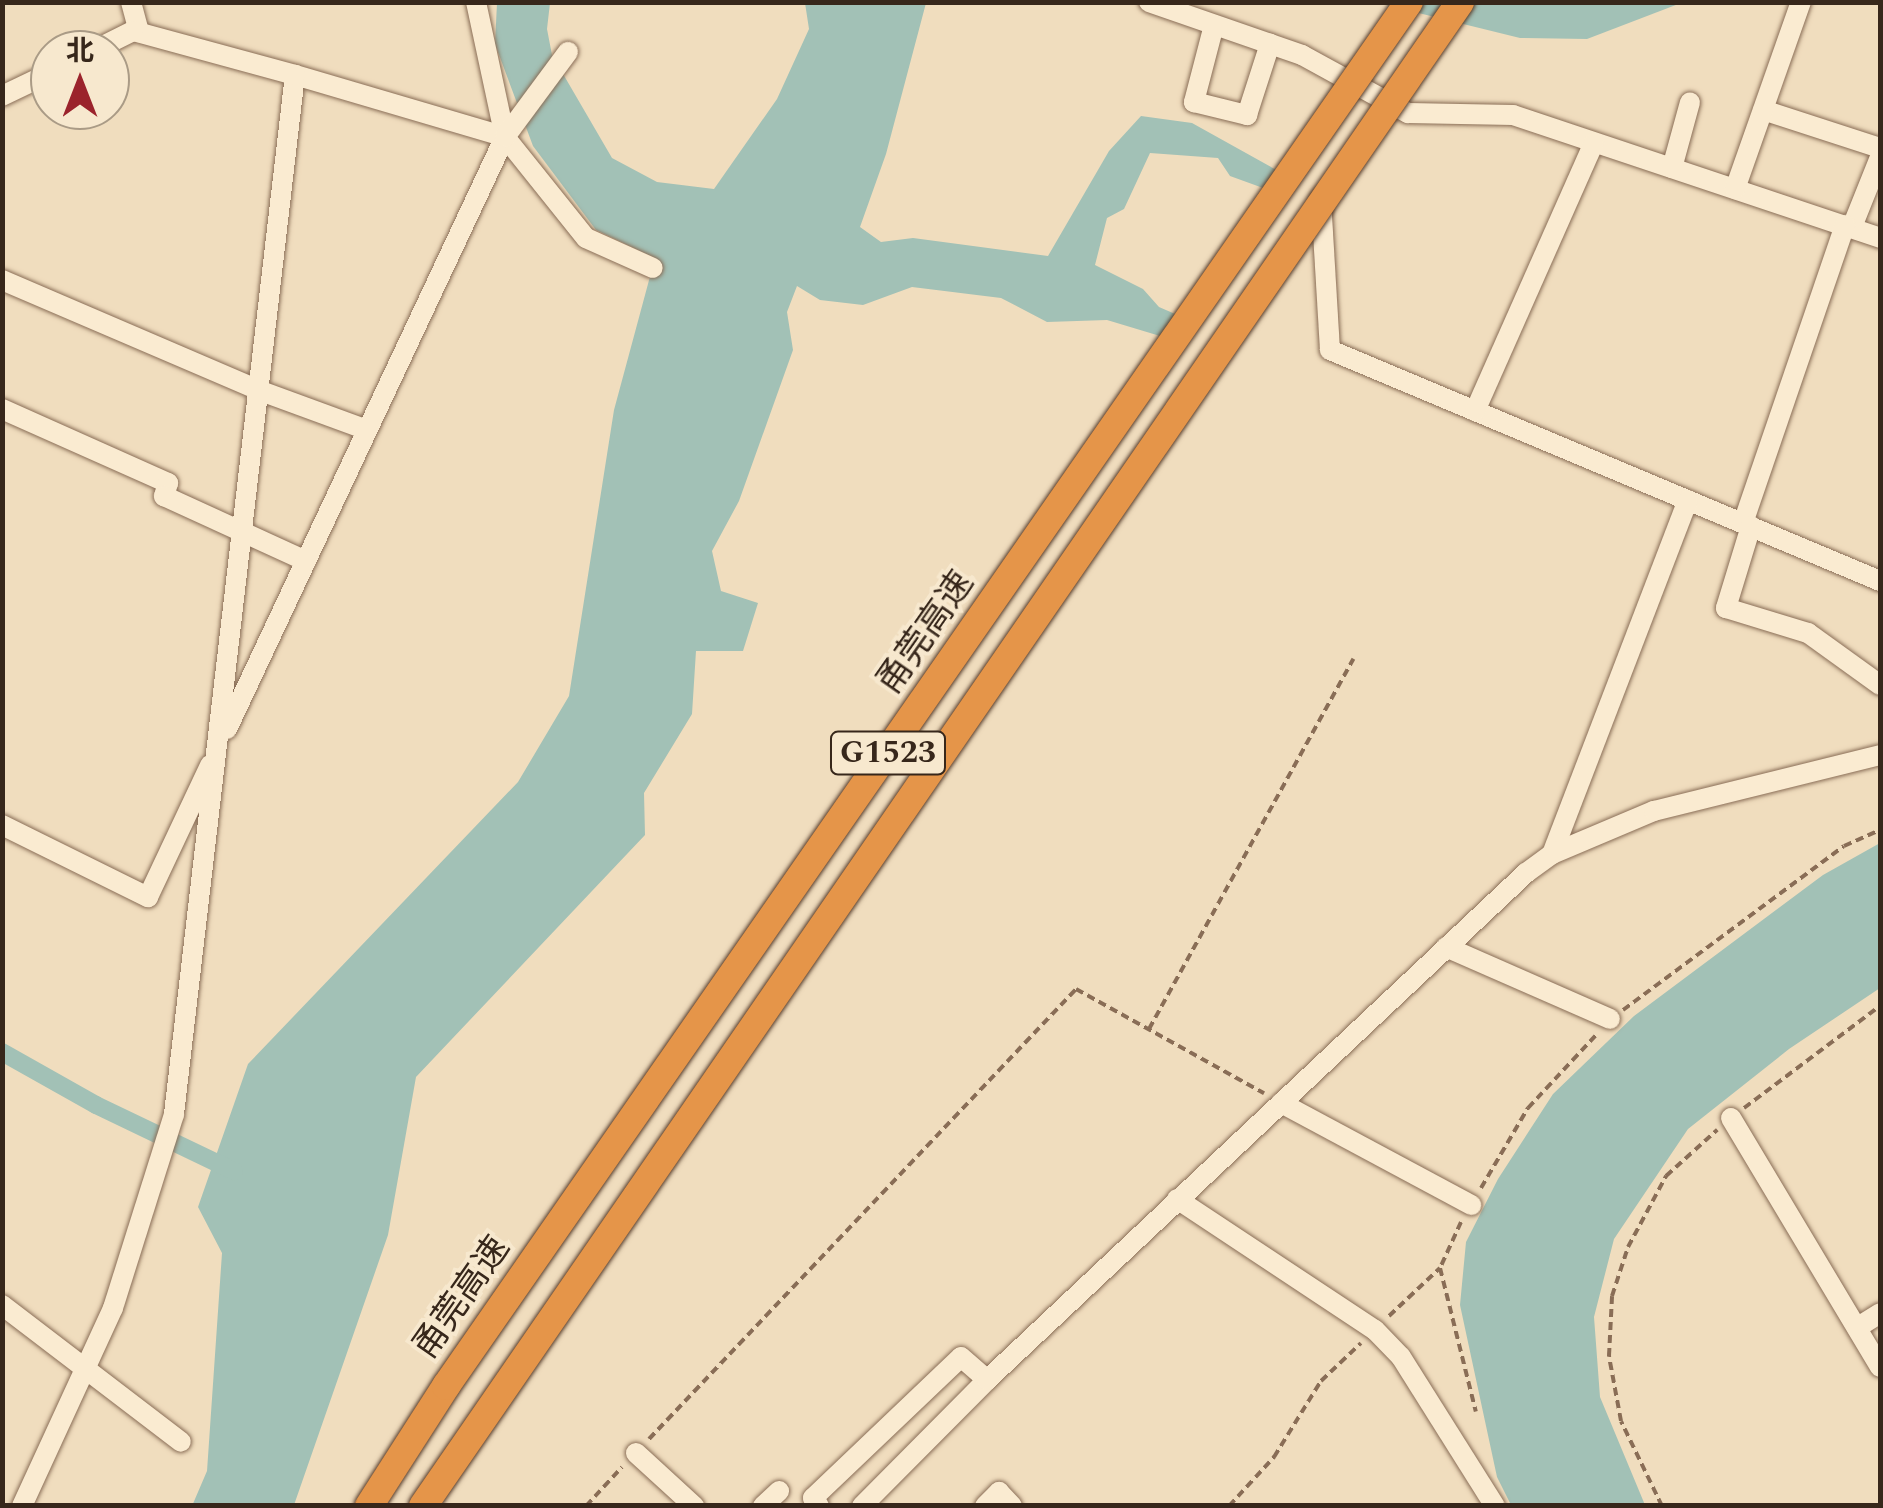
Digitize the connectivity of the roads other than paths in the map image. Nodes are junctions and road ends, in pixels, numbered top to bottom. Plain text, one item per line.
1 (131, 2) edge
2 (476, 2) edge
3 (1149, 2) edge
4 (1409, 2) edge
5 (1460, 2) edge
6 (1802, 2) edge
7 (1214, 24) junction
8 (130, 31) edge
9 (139, 32) junction
10 (1270, 44) junction
11 (565, 58) dead end
12 (294, 75) junction
13 (30, 83) edge
14 (2, 96) edge
15 (1690, 102) dead end
16 (1763, 110) junction
17 (512, 129) junction
18 (1594, 143) junction
19 (1880, 148) edge
20 (1880, 157) edge
21 (1672, 168) junction
22 (1735, 189) junction
23 (1321, 198) junction
24 (1849, 226) junction
25 (1880, 238) edge
26 (652, 268) dead end
27 (2, 280) edge
28 (261, 392) junction
29 (2, 409) edge
30 (1475, 410) junction
31 (367, 430) junction
32 (1688, 500) junction
33 (1747, 525) junction
34 (244, 533) junction
35 (306, 560) junction
36 (1880, 581) edge
37 (1880, 684) edge
38 (218, 747) junction
39 (1880, 756) edge
40 (2, 825) edge
41 (1552, 854) junction
42 (1446, 948) junction
43 (1610, 1019) road end
44 (1282, 1103) junction
45 (1731, 1118) road end
46 (1178, 1199) junction
47 (1471, 1205) road end
48 (2, 1305) edge
49 (1880, 1312) edge
50 (1858, 1327) junction
51 (1880, 1367) edge
52 (86, 1368) junction
53 (987, 1380) junction
54 (182, 1442) dead end
55 (636, 1453) road end
56 (779, 1490) dead end
57 (873, 1502) edge
58 (22, 1506) edge
59 (369, 1506) edge
60 (424, 1506) edge
61 (694, 1506) edge
62 (763, 1506) edge
63 (819, 1506) edge
64 (986, 1506) edge
65 (1012, 1506) edge
66 (1495, 1506) edge

1 - 9 street
2 - 17 street
3 - 7 street
4 - 59 highway, 甬莞高速 / G1523, bridge
5 - 23 highway, G1523, bridge
6 - 16 street
7 - 10 street
7 - 10 street
8 - 9 street
9 - 12 street
10 - 18 street
11 - 17 street
12 - 17 street
12 - 28 street
13 - 14 street
15 - 21 street
16 - 19 street
16 - 22 street
17 - 26 street
17 - 31 street
18 - 21 street
18 - 30 street
20 - 24 street
21 - 22 street
22 - 24 street
23 - 30 street
23 - 60 highway, G1523, bridge
24 - 25 street
24 - 33 street
27 - 28 street
28 - 31 street
28 - 34 street
29 - 34 street
30 - 32 street
31 - 35 street
32 - 33 street
32 - 41 street
33 - 36 street
33 - 37 street
34 - 35 street
34 - 38 street
35 - 38 street
38 - 40 street
38 - 52 street
39 - 41 street
41 - 42 street
42 - 43 street
42 - 44 street
44 - 46 street
44 - 47 street
45 - 50 street
46 - 53 street
46 - 66 street
48 - 52 street
49 - 50 street
50 - 51 street
52 - 54 street
52 - 58 street
53 - 57 street
53 - 63 street
55 - 61 street
56 - 62 street
64 - 65 street

